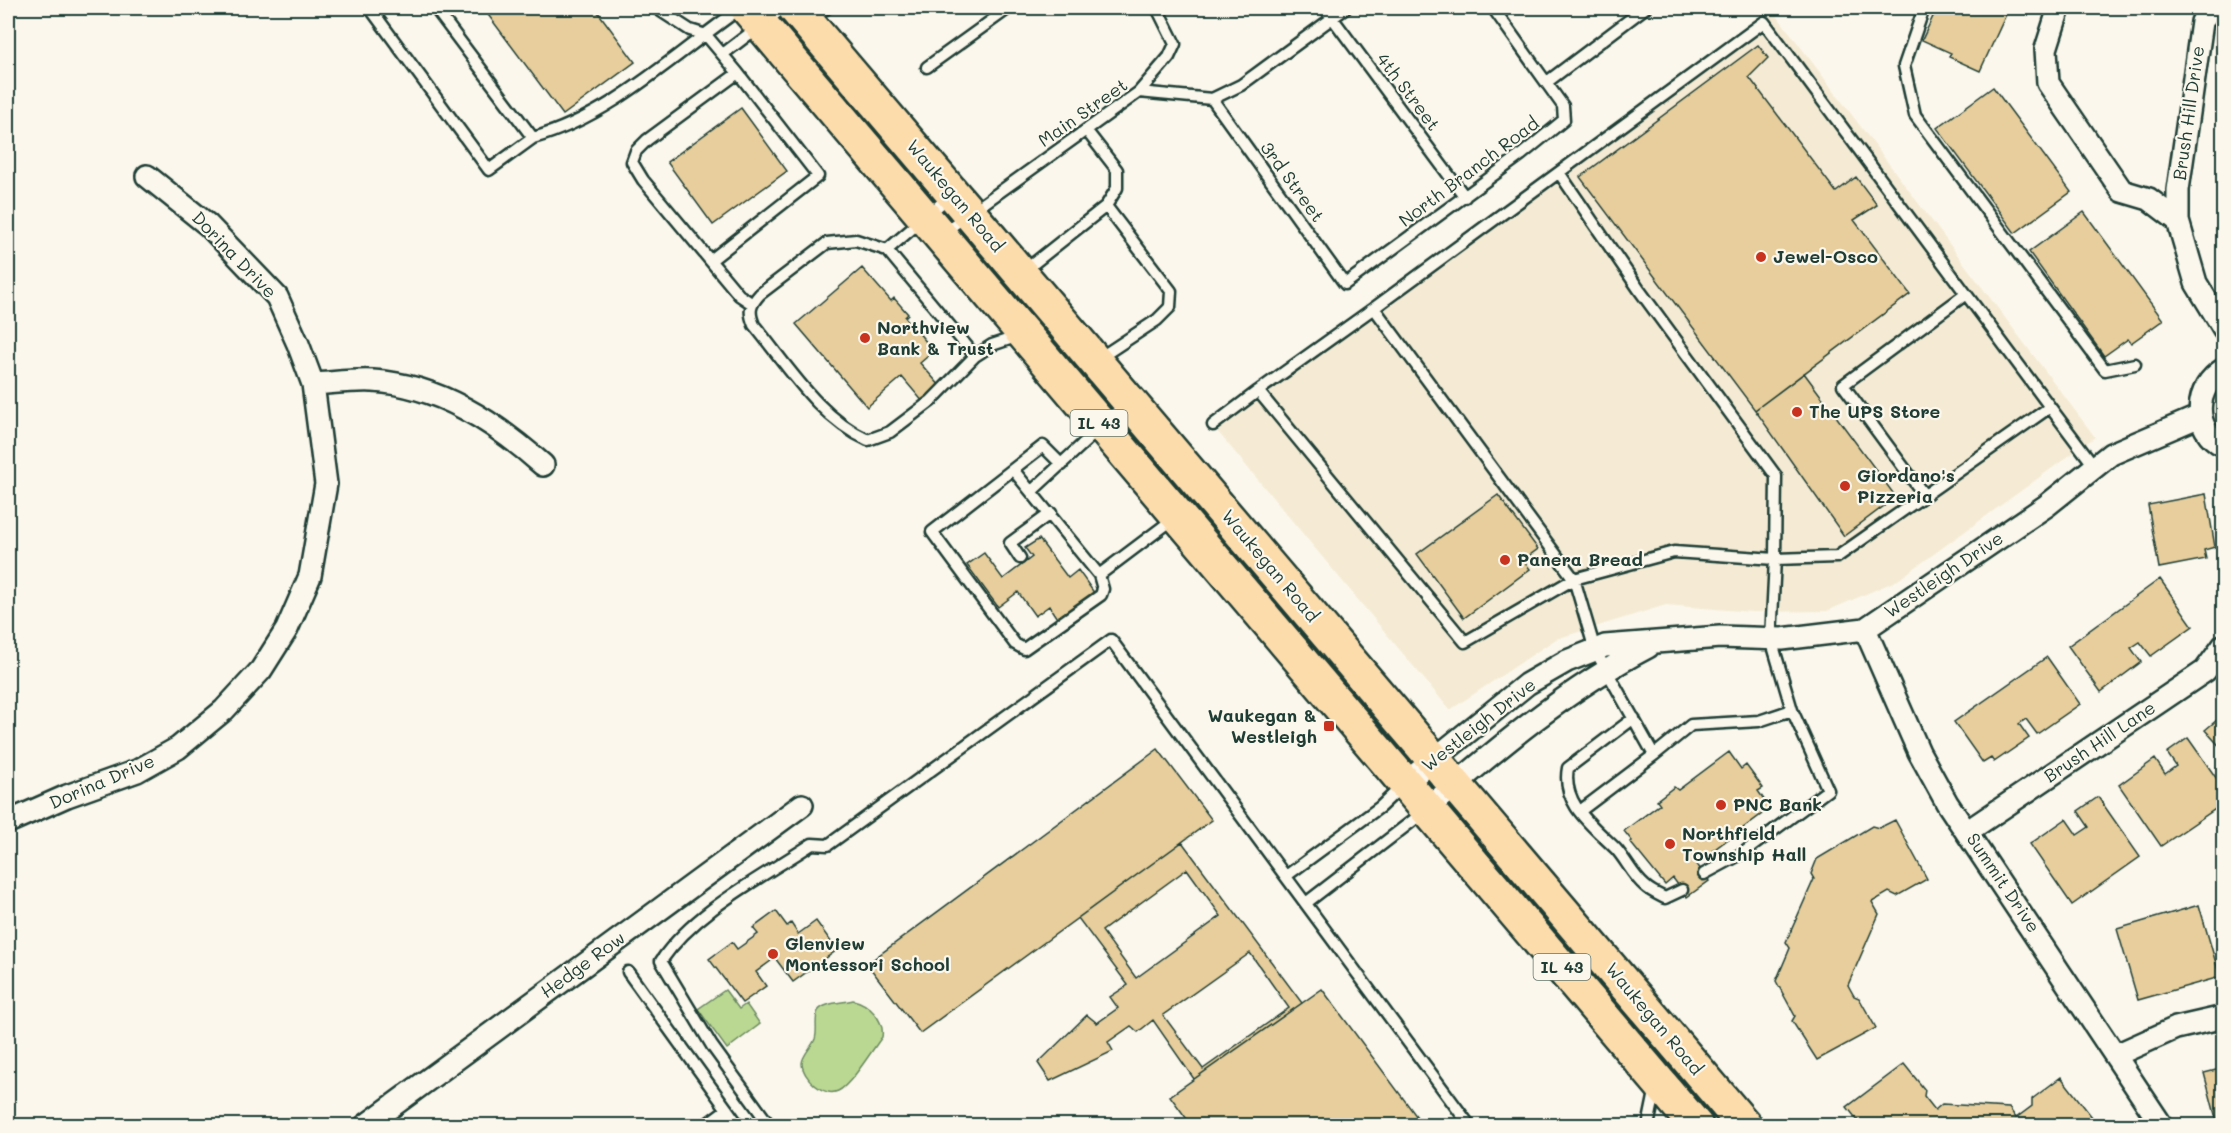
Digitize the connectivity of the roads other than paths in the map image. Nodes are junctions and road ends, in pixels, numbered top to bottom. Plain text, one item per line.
1 (370, 8) edge
2 (435, 8) edge
3 (656, 8) edge
4 (1009, 8) edge
5 (1157, 8) edge
6 (1325, 8) edge
7 (1346, 8) edge
8 (1493, 8) edge
9 (1924, 8) edge
10 (2059, 8) edge
11 (2210, 8) edge
12 (1639, 9) edge
13 (780, 12) edge
14 (1332, 18) junction
15 (706, 35) junction
16 (723, 54) junction
17 (927, 68) dead end
18 (738, 73) junction
19 (1547, 82) junction
20 (1139, 92) junction
21 (1212, 99) junction
22 (1086, 130) junction
23 (533, 138) junction
24 (1560, 174) junction
25 (147, 176) dead end
26 (1465, 196) junction
27 (962, 203) junction
28 (1106, 206) junction
29 (2178, 221) junction
30 (933, 225) junction
31 (887, 250) junction
32 (711, 260) junction
33 (1020, 273) junction
34 (1346, 284) joint
35 (1966, 294) junction
36 (752, 303) junction
37 (1374, 308) junction
38 (2223, 329) edge
39 (1024, 335) junction
40 (975, 356) junction
41 (1095, 361) junction
42 (2135, 364) dead end
43 (2223, 369) edge
44 (313, 384) junction
45 (1258, 391) junction
46 (2050, 407) junction
47 (1136, 408) junction
48 (2200, 416) junction
49 (1213, 425) dead end
50 (1107, 433) junction
51 (2223, 446) edge
52 (543, 465) dead end
53 (1062, 465) junction
54 (2095, 467) junction
55 (1014, 471) junction
56 (1032, 491) junction
57 (1924, 495) junction
58 (1051, 513) junction
59 (1178, 515) junction
60 (1020, 558) dead end
61 (1775, 559) junction
62 (1100, 575) junction
63 (1574, 579) junction
64 (1865, 629) junction
65 (1771, 639) junction
66 (1657, 643) junction
67 (2223, 645) edge
68 (1595, 650) junction
69 (1606, 670) junction
70 (1791, 710) junction
71 (1634, 718) junction
72 (1654, 754) junction
73 (1435, 759) junction
74 (1405, 783) junction
75 (1455, 785) junction
76 (802, 805) dead end
77 (1427, 809) junction
78 (1580, 810) junction
79 (8, 822) edge
80 (1968, 831) junction
81 (1704, 874) dead end
82 (1286, 876) junction
83 (1682, 890) dead end
84 (1306, 903) junction
85 (628, 972) dead end
86 (2223, 1017) edge
87 (2116, 1055) junction
88 (1649, 1071) junction
89 (727, 1109) junction
90 (365, 1125) edge
91 (704, 1125) edge
92 (739, 1125) edge
93 (770, 1125) edge
94 (1470, 1125) edge
95 (1648, 1125) edge
96 (1696, 1125) edge
97 (1745, 1125) edge
98 (2163, 1125) edge

1 - 23 lane
2 - 23 lane
3 - 15 lane
4 - 17 lane
5 - 20 lane
6 - 14 lane, 4th Street
7 - 14 lane
8 - 19 lane
9 - 42 lane
10 - 29 street
11 - 29 street, Brush Hill Drive
12 - 19 lane
13 - 15 lane
13 - 16 lane
13 - 27 main road, Waukegan Road / IL 43
13 - 30 main road, Waukegan Road / IL 43
14 - 21 lane
14 - 26 lane, 4th Street
15 - 16 lane
15 - 23 lane
16 - 18 lane
18 - 32 lane
18 - 32 lane
19 - 26 lane, North Branch Road
20 - 21 lane, Main Street
20 - 22 lane, Main Street
21 - 34 lane, 3rd Street
22 - 27 lane, Main Street
22 - 28 lane
24 - 35 lane
24 - 37 lane
24 - 61 lane
25 - 44 street, Dorina Drive
26 - 34 lane, North Branch Road
27 - 30 lane, Main Street
27 - 30 lane
27 - 33 main road, Waukegan Road / IL 43
28 - 33 lane
28 - 41 lane
29 - 38 street
30 - 31 lane
30 - 39 main road, Waukegan Road / IL 43
31 - 36 lane
31 - 40 lane
32 - 36 lane
33 - 41 main road, Waukegan Road / IL 43
35 - 46 lane
35 - 57 lane
36 - 40 lane
37 - 45 lane
37 - 63 lane
39 - 40 lane
39 - 50 main road, Waukegan Road / IL 43
41 - 47 main road, Waukegan Road / IL 43
43 - 48 street
44 - 52 street
44 - 79 street, Dorina Drive
45 - 49 lane
45 - 63 lane
46 - 54 lane
46 - 57 lane
47 - 50 main road
47 - 73 main road, Waukegan Road / IL 43
48 - 51 street
48 - 54 street, Westleigh Drive
50 - 53 lane
50 - 59 main road, Waukegan Road / IL 43
53 - 55 lane
53 - 56 lane
54 - 64 street, Westleigh Drive
55 - 56 lane
55 - 62 lane
56 - 58 lane
57 - 61 lane
58 - 60 lane
58 - 62 lane
59 - 62 lane
59 - 74 main road, Waukegan Road / IL 43
61 - 63 lane
61 - 65 lane
63 - 68 lane
64 - 65 street, Westleigh Drive
64 - 80 street, Summit Drive
65 - 66 street, Westleigh Drive
65 - 70 lane
66 - 68 street, Westleigh Drive
66 - 69 street, Westleigh Drive
67 - 80 street, Brush Hill Lane
68 - 69 lane
68 - 73 street, Westleigh Drive
69 - 71 lane
69 - 75 street, Westleigh Drive
70 - 72 lane
70 - 81 lane
71 - 72 lane
71 - 78 lane
72 - 78 lane
73 - 74 street, Westleigh Drive
73 - 75 main road, Waukegan Road / IL 43
74 - 77 main road, Waukegan Road / IL 43
74 - 82 lane
75 - 77 street, Westleigh Drive
75 - 97 main road, Waukegan Road / IL 43
76 - 90 street, Hedge Row
77 - 84 lane
77 - 88 main road, Waukegan Road / IL 43
78 - 83 lane
80 - 87 street, Summit Drive
82 - 84 lane
82 - 93 lane
84 - 94 lane
85 - 89 lane
86 - 87 street
87 - 98 street, Summit Drive
88 - 95 lane
88 - 96 main road, Waukegan Road / IL 43
89 - 91 lane
89 - 92 lane

